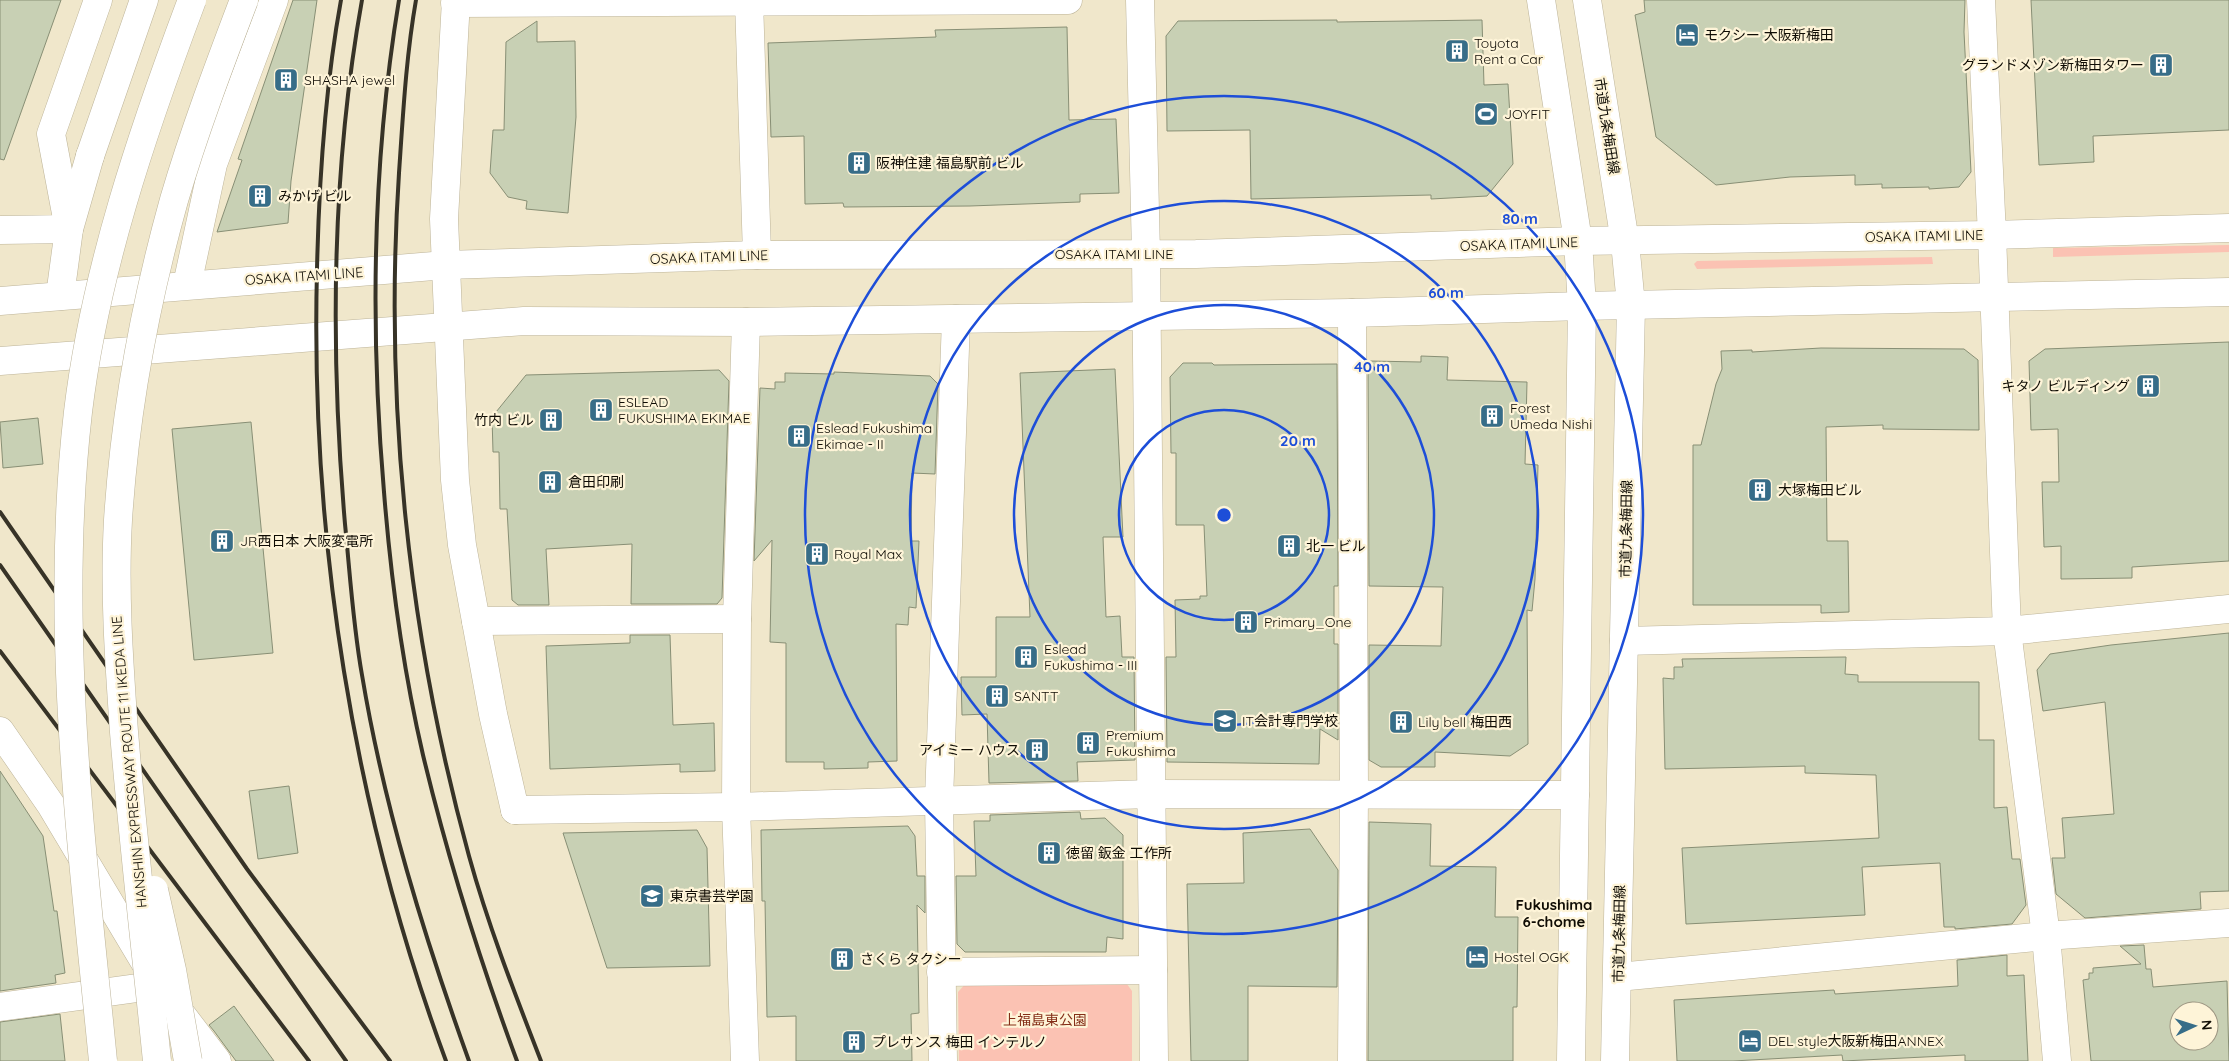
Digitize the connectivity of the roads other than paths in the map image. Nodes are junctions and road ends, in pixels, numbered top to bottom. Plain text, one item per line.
1 (98, 0) edge
2 (144, 0) edge
3 (192, 0) edge
4 (244, 0) edge
5 (274, 0) edge
6 (1068, 0) edge
7 (1140, 0) edge
8 (1541, 0) edge
9 (1587, 0) edge
10 (1981, 0) edge
11 (456, 2) edge
12 (749, 2) edge
13 (2229, 228) edge
14 (69, 229) junction
15 (0, 230) edge
16 (1992, 235) junction
17 (1578, 241) junction
18 (1625, 242) junction
19 (1146, 254) junction
20 (757, 255) junction
21 (446, 265) junction
22 (187, 285) junction
23 (2229, 292) edge
24 (60, 296) junction
25 (1994, 296) junction
26 (0, 301) edge
27 (1582, 306) junction
28 (1631, 306) junction
29 (1352, 313) junction
30 (1146, 314) junction
31 (956, 320) junction
32 (746, 322) junction
33 (449, 326) junction
34 (0, 361) edge
35 (2229, 609) edge
36 (737, 619) junction
37 (476, 620) junction
38 (2007, 631) junction
39 (1624, 641) junction
40 (0, 731) edge
41 (128, 779) junction
42 (1150, 794) junction
43 (1354, 794) junction
44 (1575, 795) junction
45 (939, 800) junction
46 (736, 807) junction
47 (2229, 923) edge
48 (2046, 936) junction
49 (1153, 970) junction
50 (941, 972) junction
51 (1618, 976) junction
52 (159, 985) junction
53 (0, 1007) edge
54 (103, 1061) edge
55 (157, 1061) edge
56 (188, 1061) edge
57 (217, 1061) edge
58 (745, 1061) edge
59 (943, 1061) edge
60 (1154, 1061) edge
61 (1352, 1061) edge
62 (1571, 1061) edge
63 (1615, 1061) edge
64 (2057, 1061) edge

1 - 14 main road
2 - 14 main road
3 - 54 main road, bridge
4 - 41 main road, HANSHIN EXPRESSWAY ROUTE 11 IKEDA LINE, bridge
5 - 22 main road
6 - 12 main road
7 - 19 main road
8 - 17 main road
9 - 18 main road, 市道九条梅田線
10 - 16 main road
11 - 12 main road
11 - 21 main road
12 - 20 main road
13 - 16 main road, OSAKA ITAMI LINE
14 - 15 main road
14 - 24 main road
16 - 18 main road, OSAKA ITAMI LINE
16 - 25 main road
17 - 18 main road, OSAKA ITAMI LINE
17 - 19 main road, OSAKA ITAMI LINE
17 - 27 main road
18 - 28 main road, 市道九条梅田線
19 - 20 main road, OSAKA ITAMI LINE
19 - 30 main road
20 - 21 main road, OSAKA ITAMI LINE
21 - 22 main road, OSAKA ITAMI LINE
21 - 33 main road
22 - 24 main road, OSAKA ITAMI LINE
23 - 25 main road
24 - 26 main road, OSAKA ITAMI LINE
25 - 28 main road
25 - 38 main road
27 - 28 main road
27 - 29 main road
27 - 44 main road
28 - 39 main road, 市道九条梅田線
29 - 30 main road
29 - 43 main road
30 - 31 main road
30 - 42 main road
31 - 32 main road
31 - 45 main road
32 - 33 main road
32 - 36 main road
33 - 34 main road
33 - 37 main road
35 - 38 main road
36 - 37 main road
36 - 46 main road
37 - 46 main road
38 - 39 main road
38 - 48 main road
39 - 51 main road, 市道九条梅田線
40 - 52 main road
41 - 55 main road, HANSHIN EXPRESSWAY ROUTE 11 IKEDA LINE, bridge
41 - 56 main road, bridge
42 - 43 main road
42 - 45 main road
42 - 49 main road
43 - 44 main road
43 - 61 main road
44 - 62 main road
45 - 46 main road
45 - 50 main road
46 - 58 main road
47 - 48 main road
48 - 51 main road
48 - 64 main road
49 - 50 main road
49 - 60 main road
50 - 59 main road
51 - 63 main road, 市道九条梅田線
52 - 53 main road
52 - 57 main road

